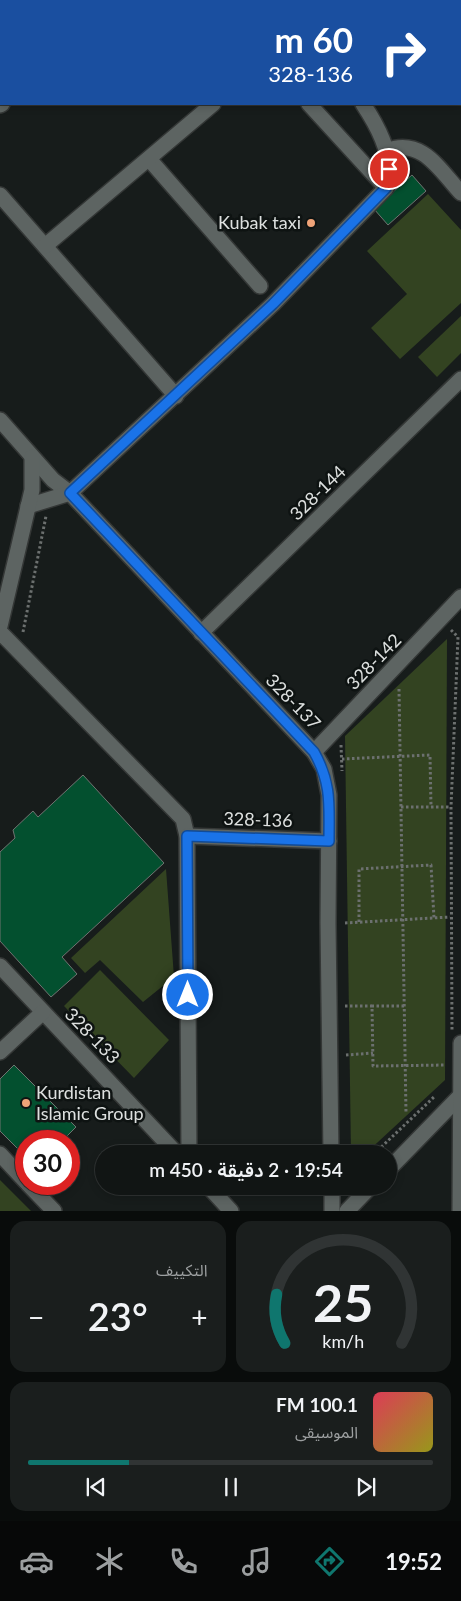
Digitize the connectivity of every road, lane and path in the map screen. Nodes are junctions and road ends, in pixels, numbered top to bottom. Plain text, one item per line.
1 (211, 105) edge
2 (311, 105) edge
3 (364, 105) edge
4 (386, 151) junction
5 (149, 159) junction
6 (386, 188) junction
7 (461, 193) edge
8 (0, 195) edge
9 (45, 246) junction
10 (260, 286) dead end
11 (461, 379) edge
12 (176, 396) junction
13 (0, 420) edge
14 (32, 457) junction
15 (70, 493) junction
16 (50, 499) junction
17 (28, 506) junction
18 (461, 598) edge
19 (0, 626) edge
20 (0, 632) edge
21 (201, 633) junction
22 (444, 633) dead end
23 (19, 652) junction
24 (399, 689) dead end
25 (340, 736) dead end
26 (314, 752) junction
27 (400, 757) junction
28 (342, 759) junction
29 (342, 779) dead end
30 (401, 807) junction
31 (431, 807) junction
32 (450, 807) junction
33 (187, 836) junction
34 (329, 841) junction
35 (402, 867) junction
36 (344, 913) dead end
37 (450, 917) junction
38 (434, 918) junction
39 (402, 920) junction
40 (359, 922) junction
41 (345, 923) junction
42 (345, 932) dead end
43 (0, 966) edge
44 (344, 997) dead end
45 (344, 1006) junction
46 (372, 1006) junction
47 (404, 1006) junction
48 (43, 1012) junction
49 (345, 1016) dead end
50 (456, 1039) edge
51 (346, 1045) dead end
52 (0, 1052) edge
53 (373, 1053) junction
54 (346, 1055) junction
55 (452, 1064) dead end
56 (346, 1065) dead end
57 (405, 1066) junction
58 (436, 1096) dead end
59 (460, 1096) edge
60 (406, 1113) dead end
61 (169, 1145) edge
62 (189, 1145) edge
63 (331, 1145) edge
64 (384, 1145) edge
65 (0, 1154) edge
66 (397, 1161) edge
67 (15, 1170) edge
68 (39, 1195) edge
69 (217, 1195) edge
70 (332, 1195) edge
71 (363, 1195) edge
72 (54, 1211) edge
73 (232, 1211) edge
74 (332, 1211) edge
75 (347, 1211) edge
76 (460, 1211) edge

1 - 5 street
2 - 6 street
3 - 4 street
4 - 6 street
4 - 7 street
5 - 9 street
5 - 10 street
6 - 12 street
8 - 9 street
9 - 12 street
11 - 21 street, 328-144
12 - 15 street
13 - 14 street, 328-137
14 - 15 street, 328-137
14 - 17 street
15 - 16 street
15 - 21 street, 328-137
16 - 17 street
16 - 23 path
17 - 19 street
18 - 26 street, 328-142
20 - 23 street
21 - 26 street, 328-137
22 - 32 path
23 - 33 street
24 - 27 path
25 - 28 path
26 - 34 street, 328-137
27 - 28 path
27 - 30 path
27 - 31 path
28 - 29 path
30 - 31 path
30 - 35 path
31 - 32 path
32 - 37 path
33 - 34 street, 328-136
33 - 62 street
34 - 63 street, 328-137
35 - 38 path
35 - 39 path
35 - 40 path
36 - 41 path
37 - 38 path
37 - 50 path
38 - 39 path
39 - 40 path
39 - 47 path
40 - 41 path
41 - 42 path
43 - 48 street, 328-133
44 - 45 path
45 - 46 path
45 - 49 path
46 - 47 path
46 - 53 path
47 - 57 path
48 - 52 street
48 - 61 street, 328-133
50 - 59 street
51 - 54 path
53 - 54 path
53 - 57 path
54 - 56 path
55 - 57 path
57 - 60 path
58 - 64 path
59 - 66 street
59 - 76 street
65 - 67 street
68 - 72 street
69 - 73 street
70 - 74 street
71 - 75 street

